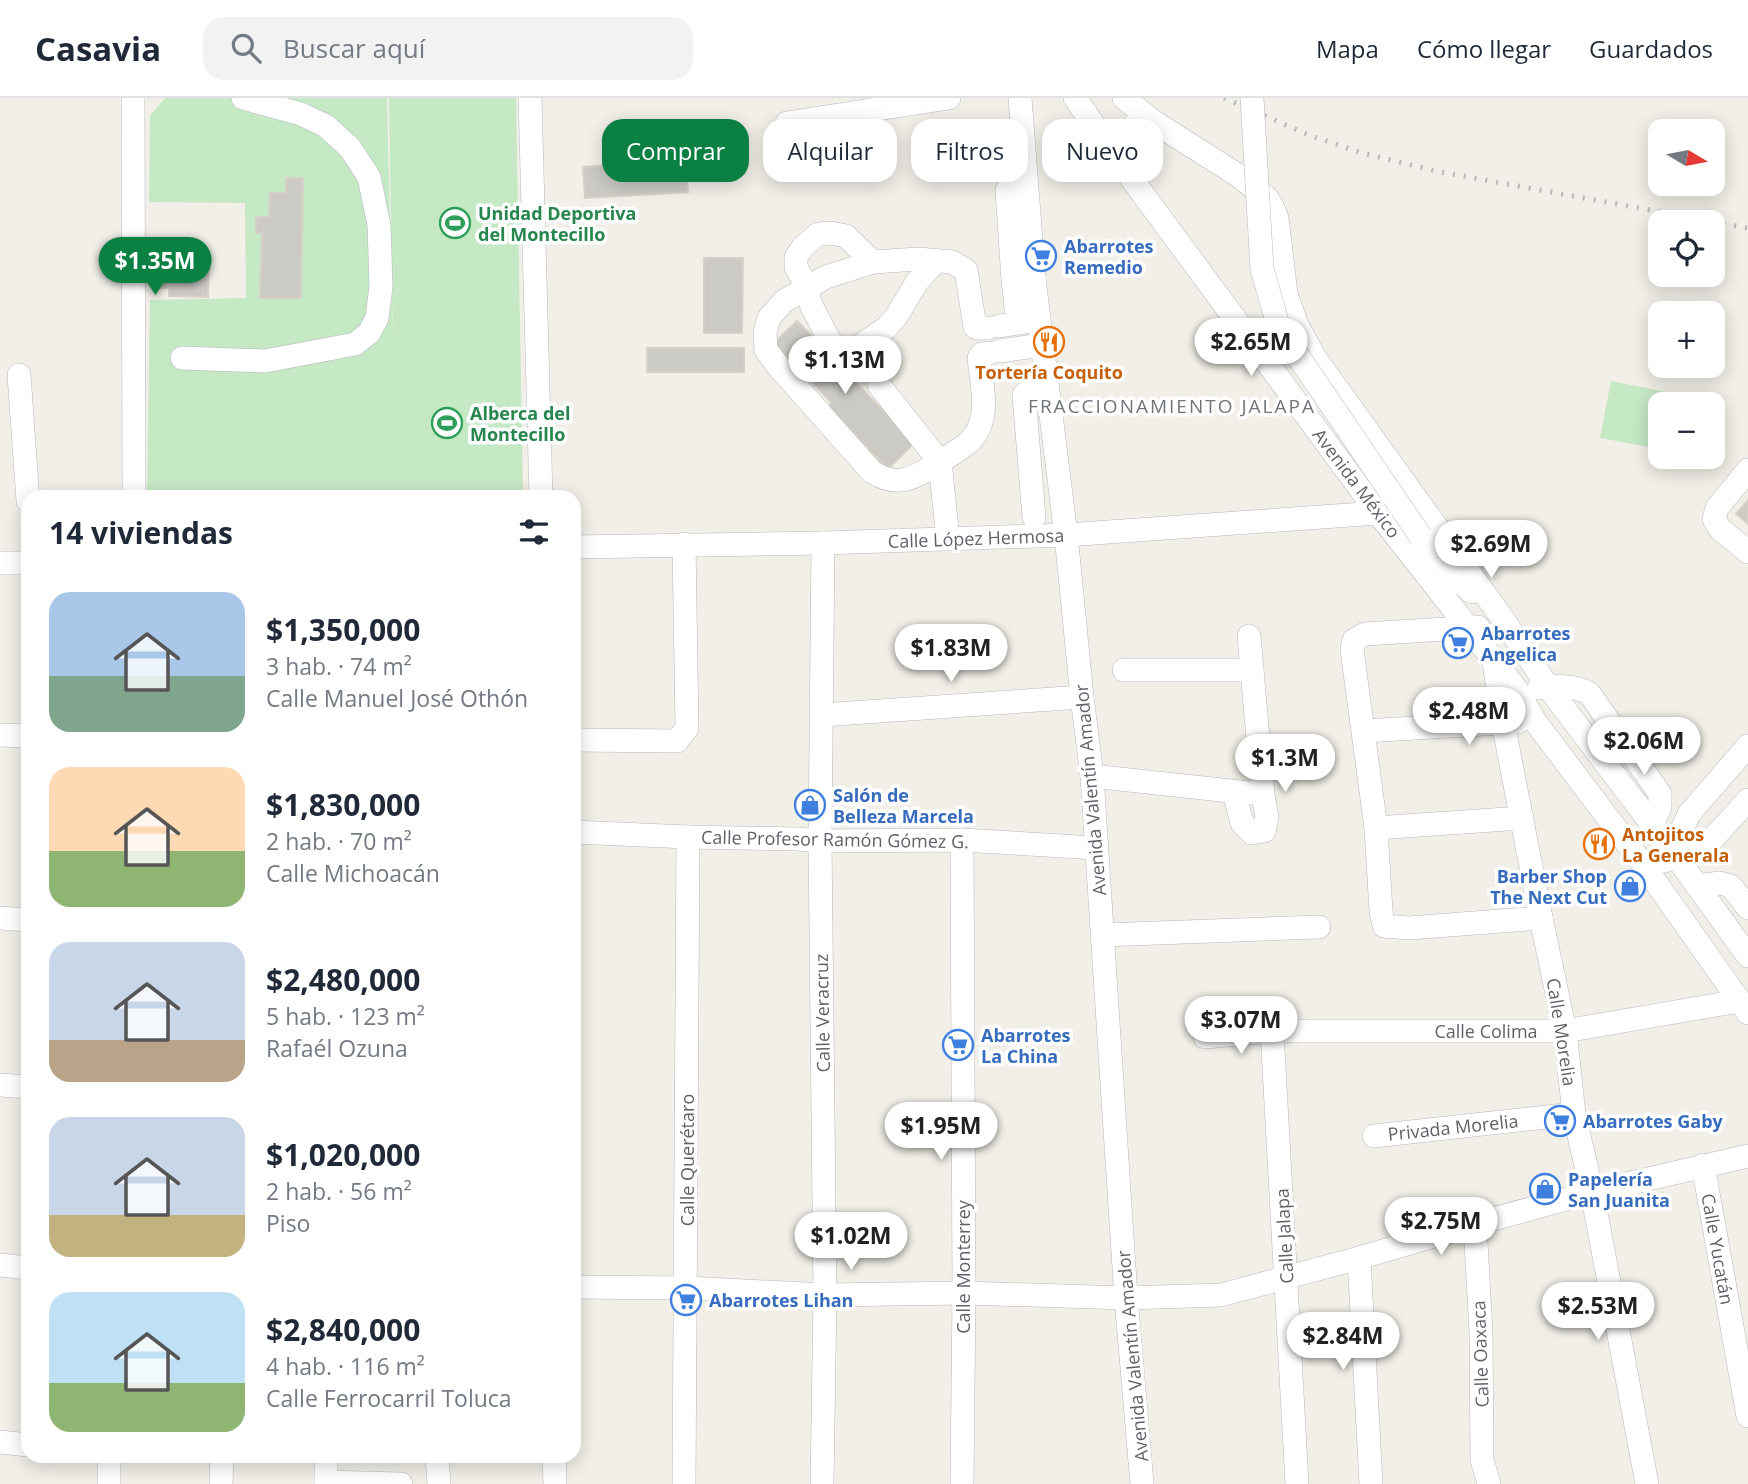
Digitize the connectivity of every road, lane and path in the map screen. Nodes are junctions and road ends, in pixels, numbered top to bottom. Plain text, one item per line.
1 (133, 98) edge
2 (243, 98) edge
3 (530, 98) edge
4 (949, 98) edge
5 (1020, 98) edge
6 (1076, 98) edge
7 (1124, 98) edge
8 (1252, 98) edge
9 (813, 119) edge
10 (1090, 119) edge
11 (1150, 119) edge
12 (1163, 128) edge
13 (1134, 182) edge
14 (1007, 190) dead end
15 (936, 261) junction
16 (873, 262) junction
17 (1023, 279) junction
18 (806, 289) junction
19 (1016, 308) dead end
20 (1039, 320) junction
21 (1042, 345) junction
22 (183, 358) dead end
23 (1045, 373) junction
24 (19, 375) dead end
25 (879, 385) dead end
26 (940, 462) junction
27 (1748, 470) edge
28 (27, 490) edge
29 (134, 490) edge
30 (541, 490) edge
31 (1378, 513) junction
32 (1034, 517) dead end
33 (1066, 535) junction
34 (948, 539) junction
35 (823, 543) junction
36 (684, 544) junction
37 (581, 547) edge
38 (1748, 552) edge
39 (0, 563) edge
40 (21, 563) edge
41 (1448, 571) junction
42 (1505, 622) junction
43 (1468, 629) junction
44 (1249, 636) dead end
45 (1494, 662) junction
46 (1124, 670) dead end
47 (1252, 670) junction
48 (1548, 687) junction
49 (1517, 690) junction
50 (1082, 697) junction
51 (822, 715) junction
52 (1571, 717) junction
53 (1534, 720) junction
54 (1503, 723) junction
55 (1364, 731) junction
56 (0, 735) edge
57 (21, 736) edge
58 (581, 740) edge
59 (1748, 746) edge
60 (1724, 775) junction
61 (1092, 776) junction
62 (1234, 792) junction
63 (1748, 793) edge
64 (1263, 795) junction
65 (1748, 800) edge
66 (1522, 818) junction
67 (1652, 825) junction
68 (1376, 828) junction
69 (581, 832) edge
70 (688, 837) junction
71 (962, 840) junction
72 (820, 841) junction
73 (1096, 848) junction
74 (1672, 851) junction
75 (1645, 867) junction
76 (1697, 886) junction
77 (1748, 908) edge
78 (0, 918) edge
79 (1541, 918) junction
80 (21, 920) edge
81 (1319, 928) dead end
82 (1103, 935) junction
83 (1748, 956) edge
84 (1744, 1007) edge
85 (1272, 1031) junction
86 (1565, 1031) junction
87 (1205, 1037) dead end
88 (0, 1085) edge
89 (21, 1086) edge
90 (1574, 1114) junction
91 (1374, 1136) dead end
92 (1748, 1156) edge
93 (1703, 1165) junction
94 (1592, 1192) junction
95 (1475, 1224) junction
96 (1359, 1258) junction
97 (0, 1265) edge
98 (21, 1267) edge
99 (1286, 1278) junction
100 (581, 1287) edge
101 (686, 1288) junction
102 (964, 1293) junction
103 (825, 1295) junction
104 (1126, 1298) junction
105 (1748, 1416) edge
106 (0, 1442) edge
107 (21, 1444) edge
108 (109, 1463) edge
109 (222, 1463) edge
110 (326, 1463) edge
111 (438, 1463) edge
112 (554, 1463) edge
113 (326, 1483) edge
114 (109, 1484) edge
115 (221, 1484) edge
116 (401, 1484) edge
117 (439, 1484) edge
118 (555, 1484) edge
119 (684, 1484) edge
120 (822, 1484) edge
121 (962, 1484) edge
122 (1142, 1484) edge
123 (1297, 1484) edge
124 (1371, 1484) edge
125 (1489, 1484) edge
126 (1647, 1484) edge

1 - 29 street
2 - 22 street
3 - 30 street
4 - 9 street
5 - 17 street, Avenida Valentín Amador
6 - 10 street, Avenida México
7 - 11 street, Avenida México
8 - 41 street, Avenida México, bridge
12 - 42 street, Avenida México
13 - 31 street, Avenida México
14 - 17 street
15 - 16 street
15 - 18 street
15 - 20 street
16 - 18 street
16 - 18 street
17 - 19 street
17 - 20 street, Avenida Valentín Amador
18 - 26 street
20 - 21 street, Avenida Valentín Amador
21 - 23 street, Avenida Valentín Amador
21 - 26 street
23 - 32 street
23 - 33 street, Avenida Valentín Amador
24 - 28 street
25 - 26 street
26 - 34 street
27 - 38 street
31 - 33 street, Calle López Hermosa
31 - 43 street, Avenida México
33 - 34 street, Calle López Hermosa
33 - 50 street, Avenida Valentín Amador
34 - 35 street, Calle López Hermosa
35 - 36 street, Calle López Hermosa
35 - 51 street, Calle Veracruz
36 - 37 street, Calle López Hermosa
36 - 58 street
39 - 40 street
41 - 42 street, Avenida México
41 - 43 street, Avenida México
42 - 43 street
42 - 48 street, Avenida México
43 - 45 street, Avenida México
43 - 55 street
44 - 47 street
45 - 49 street, Avenida México
45 - 54 street, Calle Morelia
46 - 47 street
47 - 64 street
48 - 49 street
48 - 52 street, Avenida México
48 - 67 street
49 - 53 street, Avenida México
50 - 51 street
50 - 61 street, Avenida Valentín Amador
51 - 72 street, Calle Veracruz
52 - 53 street
52 - 67 street, Avenida México
53 - 54 street
53 - 75 street, Avenida México
54 - 55 street
54 - 66 street, Calle Morelia
55 - 68 street
56 - 57 street
59 - 60 street
60 - 63 street
60 - 74 street
61 - 62 street
61 - 73 street, Avenida Valentín Amador
62 - 64 street
62 - 64 street
65 - 74 street
66 - 68 street
66 - 79 street, Calle Morelia
67 - 74 street, Avenida México
68 - 79 street
69 - 70 street, Calle Profesor Ramón Gómez G.
70 - 72 street, Calle Profesor Ramón Gómez G.
70 - 101 street, Calle Querétaro
71 - 72 street, Calle Profesor Ramón Gómez G.
71 - 73 street, Calle Profesor Ramón Gómez G.
71 - 102 street, Calle Monterrey
72 - 103 street, Calle Veracruz
73 - 82 street, Avenida Valentín Amador
74 - 75 street
74 - 76 street, Avenida México
75 - 84 street, Avenida México
76 - 77 street
76 - 83 street, Avenida México
78 - 80 street
79 - 86 street, Calle Morelia
81 - 82 street
82 - 104 street, Avenida Valentín Amador
84 - 86 street, Calle Colima
85 - 86 street, Calle Colima
85 - 87 street, Calle Colima
85 - 99 street, Calle Jalapa
86 - 90 street, Calle Morelia
88 - 89 street
90 - 91 street, Privada Morelia
90 - 94 street, Calle Morelia
92 - 93 street
93 - 94 street
93 - 105 street, Calle Yucatán
94 - 95 street
94 - 126 street, Calle Morelia
95 - 96 street
95 - 125 street, Calle Oaxaca
96 - 99 street
96 - 124 street
97 - 98 street
99 - 104 street
99 - 123 street, Calle Jalapa
100 - 101 street
101 - 103 street
101 - 119 street, Calle Querétaro
102 - 103 street
102 - 104 street
102 - 121 street, Calle Monterrey
103 - 120 street, Calle Veracruz
104 - 122 street, Avenida Valentín Amador
106 - 107 street
108 - 114 street
109 - 115 street
110 - 113 street
111 - 117 street
112 - 118 street
113 - 116 street

